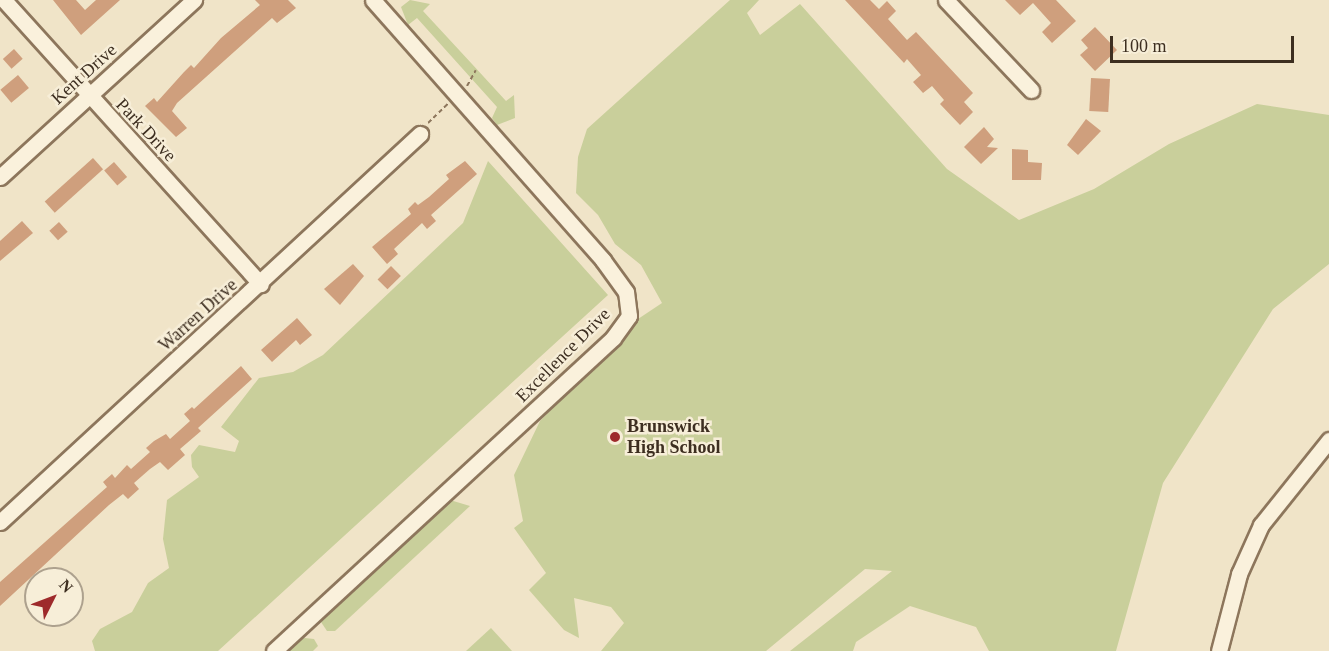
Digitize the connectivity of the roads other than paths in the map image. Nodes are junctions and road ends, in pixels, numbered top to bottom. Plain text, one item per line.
1 (4, 0) edge
2 (194, 0) edge
3 (374, 0) edge
4 (946, 0) edge
5 (1031, 90) dead end
6 (89, 96) junction
7 (420, 134) dead end
8 (0, 177) edge
9 (261, 284) junction
10 (1329, 440) edge
11 (0, 522) edge
12 (274, 651) edge
13 (1219, 651) edge

1 - 6 street, Park Drive
2 - 6 street, Kent Drive
3 - 12 street, Excellence Drive
4 - 5 street
6 - 8 street, Kent Drive
6 - 9 street, Park Drive
7 - 9 street, Warren Drive
9 - 11 street, Warren Drive
10 - 13 street

